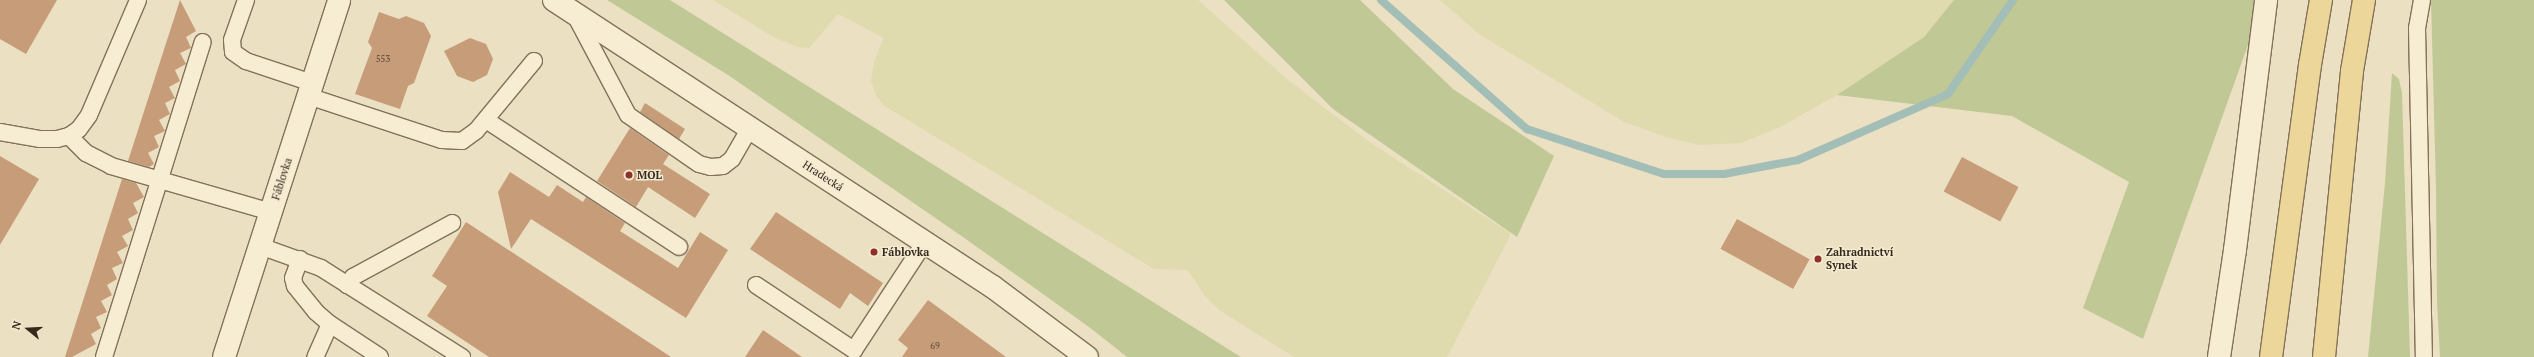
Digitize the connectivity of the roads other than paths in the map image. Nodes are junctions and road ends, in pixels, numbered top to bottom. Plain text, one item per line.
1 (138, 0) edge
2 (246, 0) edge
3 (339, 0) edge
4 (554, 0) edge
5 (2266, 0) edge
6 (2321, 0) edge
7 (2364, 0) edge
8 (2422, 0) edge
9 (573, 12) junction
10 (203, 42) dead end
11 (534, 61) dead end
12 (310, 90) junction
13 (486, 120) junction
14 (750, 128) junction
15 (0, 132) edge
16 (69, 136) junction
17 (160, 181) junction
18 (271, 212) junction
19 (452, 223) dead end
20 (925, 242) junction
21 (260, 246) junction
22 (679, 246) dead end
23 (300, 259) junction
24 (347, 284) junction
25 (756, 285) dead end
26 (330, 324) junction
27 (104, 357) edge
28 (224, 357) edge
29 (315, 357) edge
30 (380, 357) edge
31 (462, 357) edge
32 (1087, 357) edge
33 (2219, 357) edge
34 (2271, 357) edge
35 (2324, 357) edge
36 (2424, 357) edge

1 - 16 lane
2 - 12 lane
3 - 12 street, Fáblovka
4 - 9 street, Hradecká
5 - 33 street
6 - 34 main road
7 - 35 main road
8 - 36 lane
9 - 14 street, Hradecká
9 - 14 lane
10 - 17 lane
11 - 13 lane
12 - 13 lane
12 - 18 street, Fáblovka
13 - 22 lane
14 - 20 street, Hradecká
15 - 16 lane
16 - 17 lane
17 - 18 lane
17 - 27 lane
18 - 21 street, Fáblovka
19 - 24 lane
20 - 25 lane
20 - 32 street, Hradecká
21 - 23 lane
21 - 28 street, Fáblovka
23 - 24 lane
23 - 26 lane
24 - 31 lane
26 - 29 lane
26 - 30 lane

